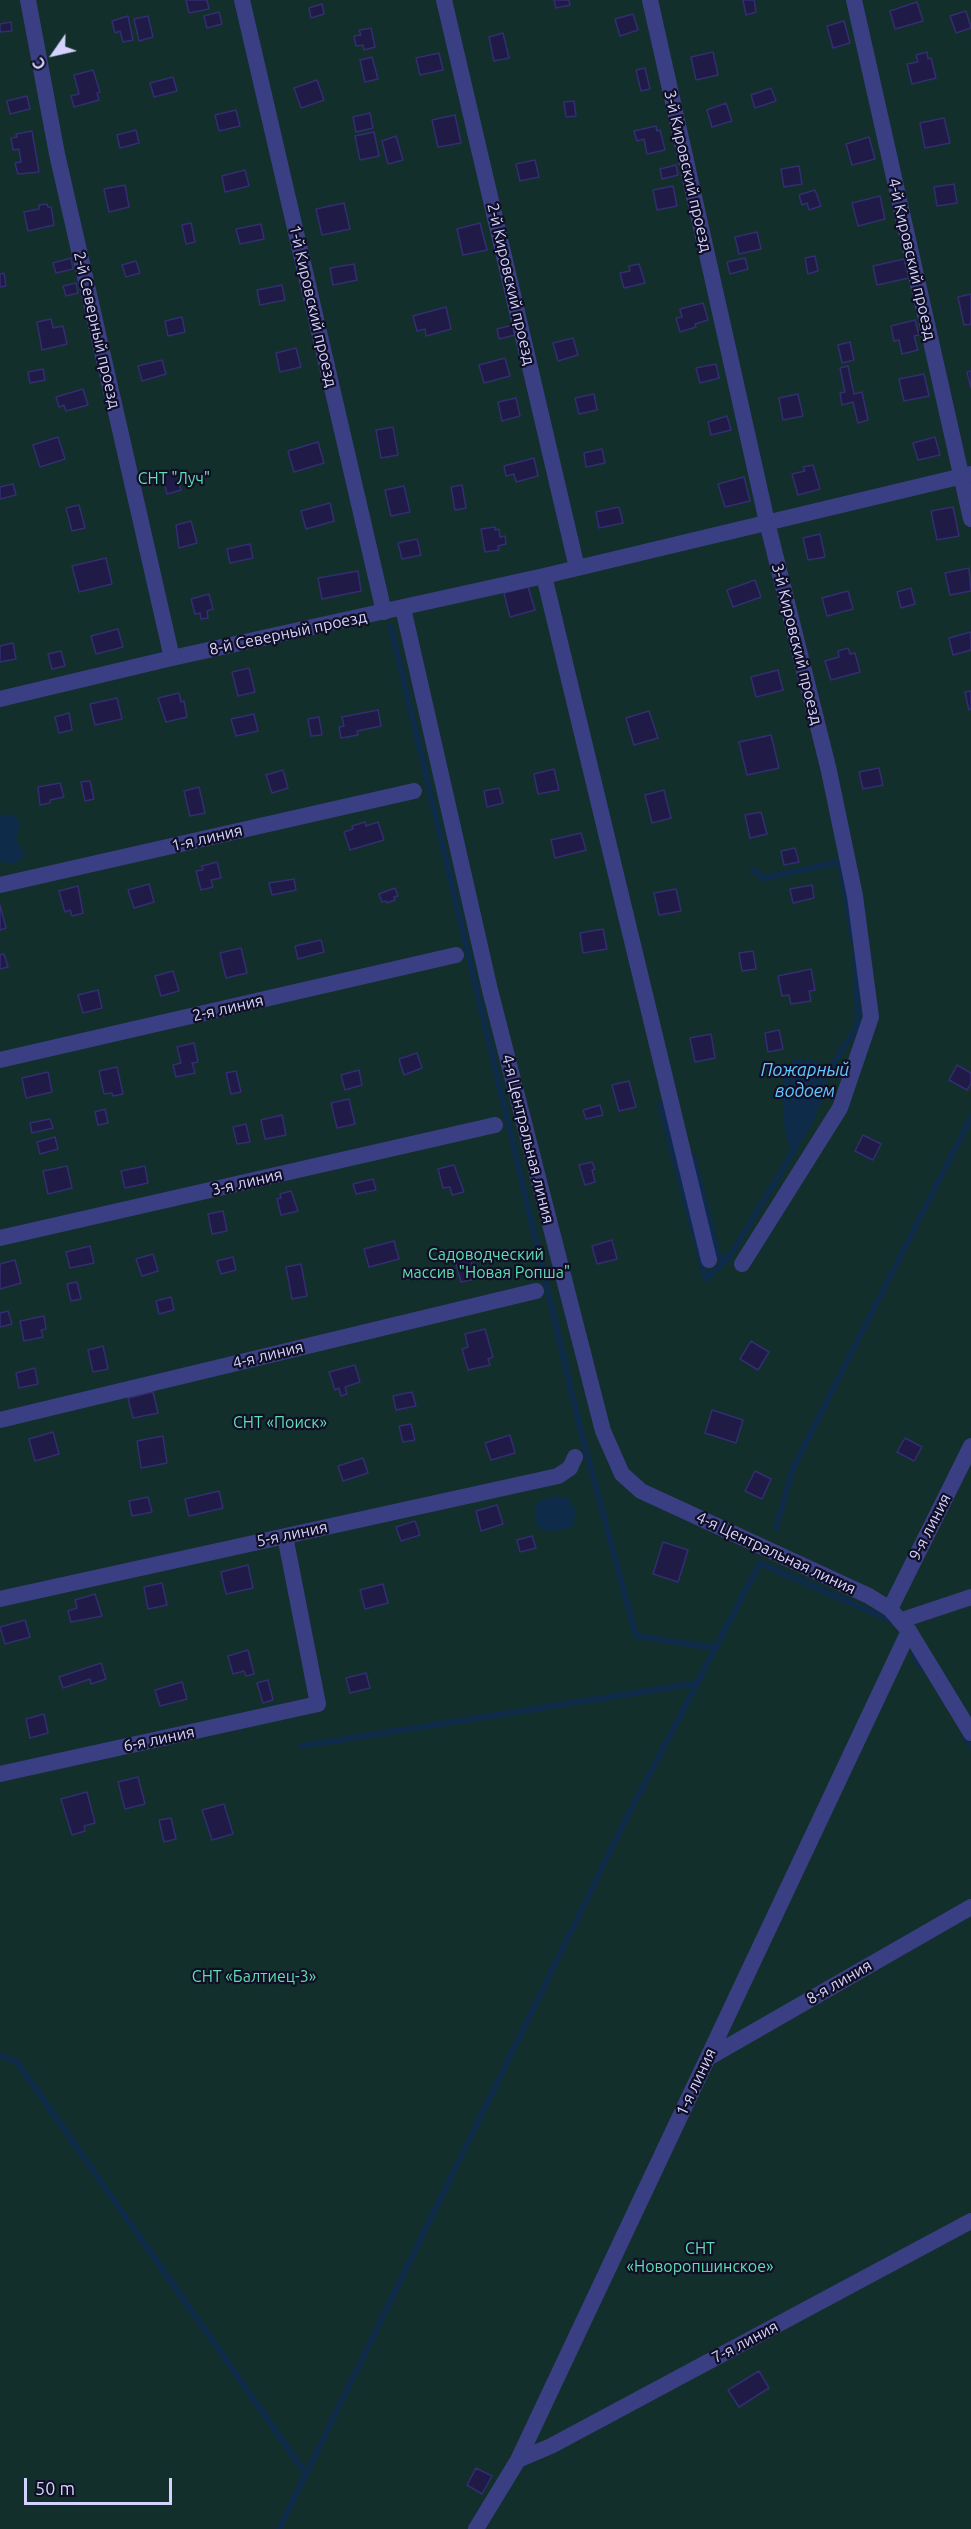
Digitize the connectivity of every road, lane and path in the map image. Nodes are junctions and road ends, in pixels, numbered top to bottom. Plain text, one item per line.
1 (28, 0) edge
2 (242, 0) edge
3 (444, 0) edge
4 (650, 0) edge
5 (854, 0) edge
6 (966, 475) edge
7 (971, 519) edge
8 (767, 522) junction
9 (577, 568) junction
10 (544, 576) junction
11 (403, 608) junction
12 (384, 612) junction
13 (172, 658) junction
14 (0, 699) edge
15 (414, 790) dead end
16 (0, 885) edge
17 (456, 955) dead end
18 (0, 1060) edge
19 (495, 1125) dead end
20 (0, 1238) edge
21 (710, 1260) dead end
22 (742, 1264) dead end
23 (536, 1291) dead end
24 (0, 1420) edge
25 (971, 1446) edge
26 (575, 1457) dead end
27 (285, 1536) junction
28 (971, 1597) edge
29 (0, 1599) edge
30 (900, 1620) junction
31 (971, 1732) edge
32 (0, 1774) edge
33 (971, 1907) edge
34 (708, 2058) junction
35 (971, 2221) edge
36 (518, 2460) junction
37 (476, 2529) edge

1 - 13 street, 2-й Северный проезд
2 - 12 street, 1-й Кировский проезд
3 - 9 street, 2-й Кировский проезд
4 - 8 street, 3-й Кировский проезд
5 - 6 street, 4-й Кировский проезд
6 - 7 street, 4-й Кировский проезд
6 - 8 street, 8-й Северный проезд
8 - 9 street, 8-й Северный проезд
8 - 22 street, 3-й Кировский проезд
9 - 10 street, 8-й Северный проезд
10 - 11 street, 8-й Северный проезд
10 - 21 street
11 - 12 street, 8-й Северный проезд
11 - 30 street, 4-я Центральная линия
12 - 13 street, 8-й Северный проезд
13 - 14 street, 8-й Северный проезд
15 - 16 street, 1-я линия
17 - 18 street, 2-я линия
19 - 20 street, 3-я линия
23 - 24 street, 4-я линия
25 - 30 street, 9-я линия
26 - 27 street, 5-я линия
27 - 29 street, 5-я линия
27 - 32 street, 6-я линия
28 - 30 street
30 - 31 street, 4-я Центральная линия
30 - 34 street, 1-я линия
33 - 34 street, 8-я линия
34 - 36 street, 1-я линия
35 - 36 street, 7-я линия
36 - 37 street, 1-я линия

